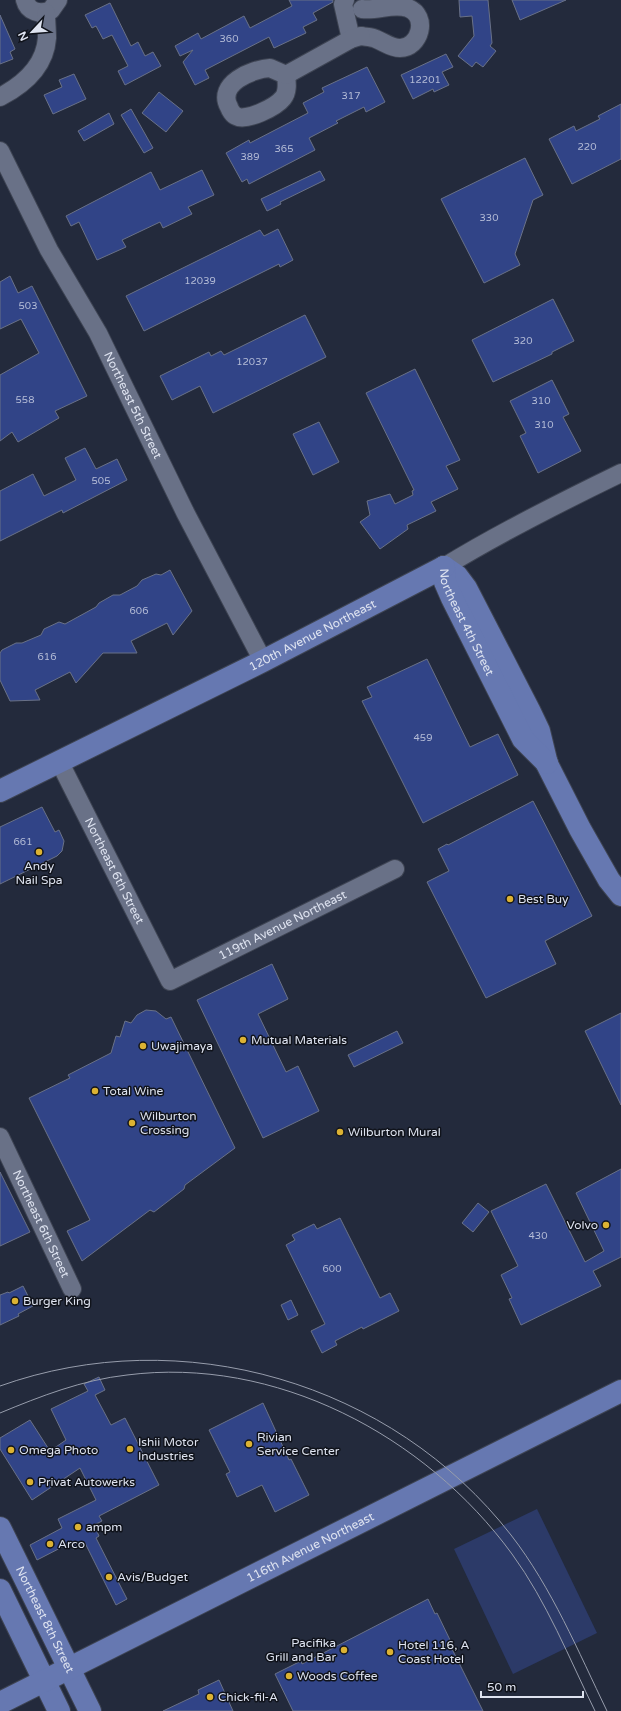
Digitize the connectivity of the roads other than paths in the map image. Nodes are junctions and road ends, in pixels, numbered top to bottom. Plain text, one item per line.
1 (25, 0) edge
2 (345, 0) edge
3 (358, 5) edge
4 (52, 6) edge
5 (356, 38) junction
6 (286, 75) dead end
7 (0, 97) edge
8 (0, 151) edge
9 (621, 473) edge
10 (444, 567) junction
11 (263, 661) junction
12 (59, 761) junction
13 (0, 791) edge
14 (396, 869) dead end
15 (621, 895) edge
16 (170, 981) joint
17 (0, 1137) edge
18 (72, 1288) dead end
19 (621, 1391) edge
20 (0, 1528) edge
21 (0, 1590) edge
22 (70, 1669) junction
23 (45, 1681) junction
24 (0, 1703) edge
25 (59, 1711) edge
26 (90, 1711) edge

1 - 4 street
2 - 5 street
3 - 5 street
3 - 5 street
4 - 7 street
5 - 6 street
8 - 11 street, Northeast 5th Street
9 - 10 street, 120th Avenue Northeast
10 - 11 main road, 120th Avenue Northeast
10 - 15 main road, Northeast 4th Street
11 - 12 main road, 120th Avenue Northeast
12 - 13 main road, 120th Avenue Northeast
12 - 16 street, Northeast 6th Street
14 - 16 street, 119th Avenue Northeast
17 - 18 street, Northeast 6th Street
19 - 22 main road, 116th Avenue Northeast
20 - 22 main road, Northeast 8th Street
21 - 23 main road
22 - 23 main road, 116th Avenue Northeast
22 - 26 main road, Northeast 8th Street
23 - 24 main road, 116th Avenue Northeast
23 - 25 main road

